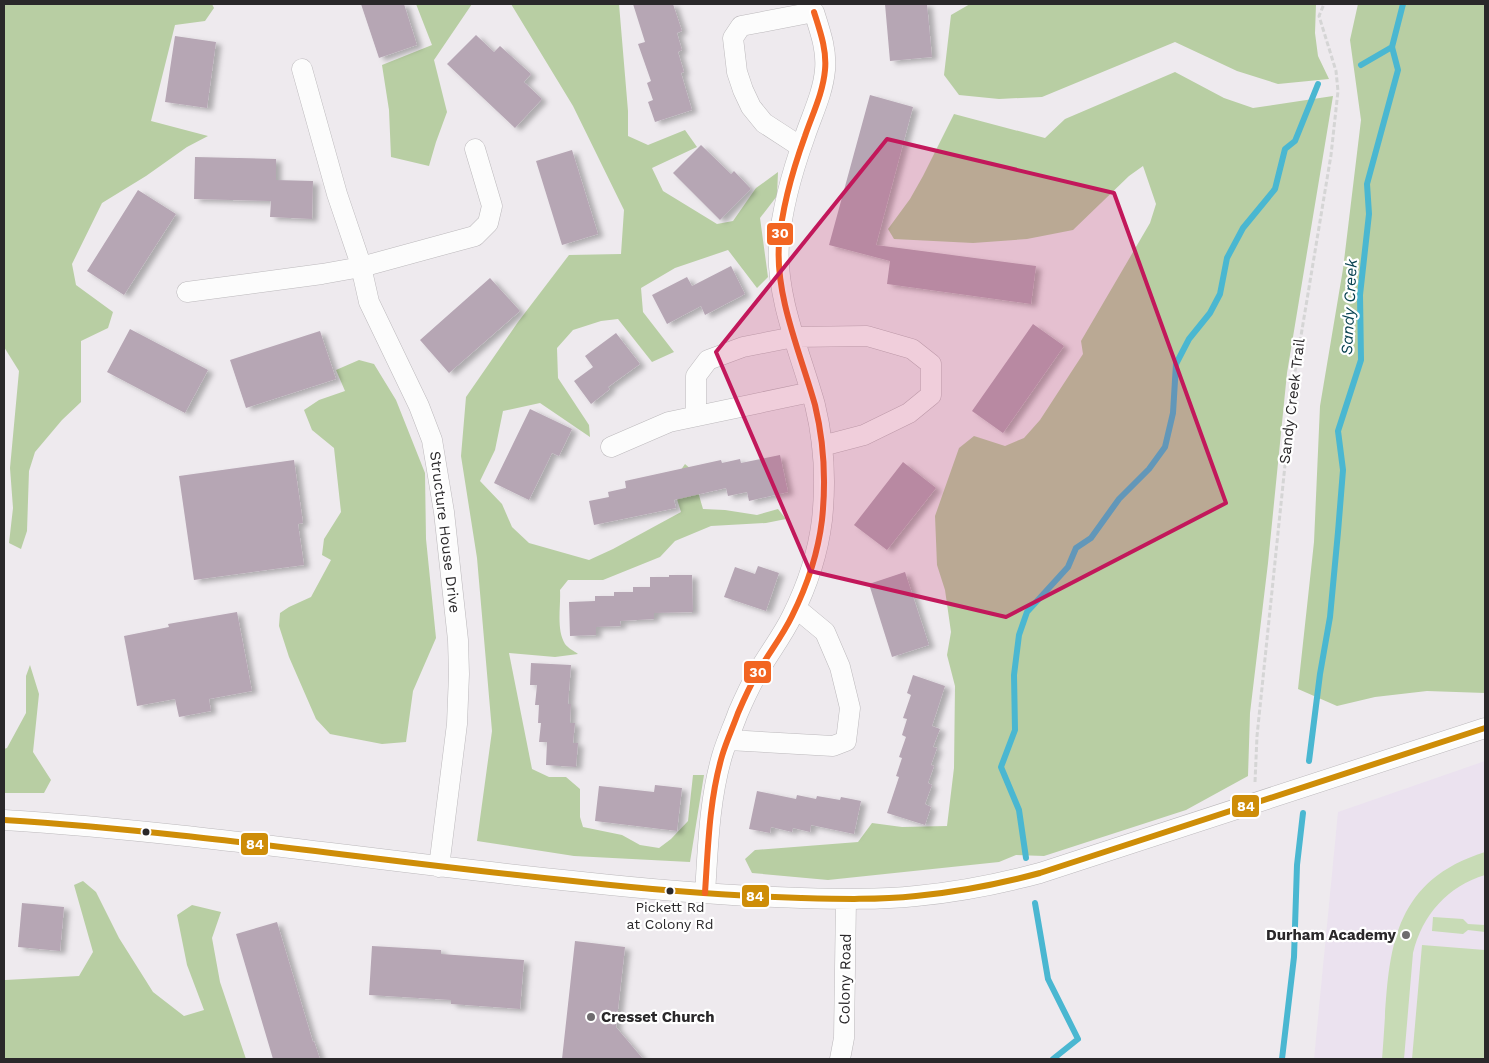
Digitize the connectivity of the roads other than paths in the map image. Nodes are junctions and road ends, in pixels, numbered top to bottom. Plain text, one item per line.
1 (302, 69) dead end
2 (801, 146) junction
3 (474, 149) dead end
4 (361, 267) junction
5 (187, 292) dead end
6 (794, 337) junction
7 (811, 392) junction
8 (696, 416) junction
9 (822, 446) junction
10 (611, 447) dead end
11 (796, 608) junction
12 (1485, 728) edge
13 (728, 740) junction
14 (4, 820) edge
15 (439, 867) junction
16 (705, 894) junction
17 (846, 899) junction
18 (840, 1059) edge

1 - 4 street, Structure House Drive
2 - 2 street
2 - 6 street
3 - 4 street
4 - 5 street
4 - 15 street, Structure House Drive
6 - 7 street
6 - 8 street
6 - 9 street
7 - 8 street
7 - 9 street
8 - 10 street
9 - 11 street
11 - 13 street
11 - 13 street
12 - 17 street
13 - 16 street
14 - 15 street
15 - 16 street
16 - 17 street
17 - 18 street, Colony Road

